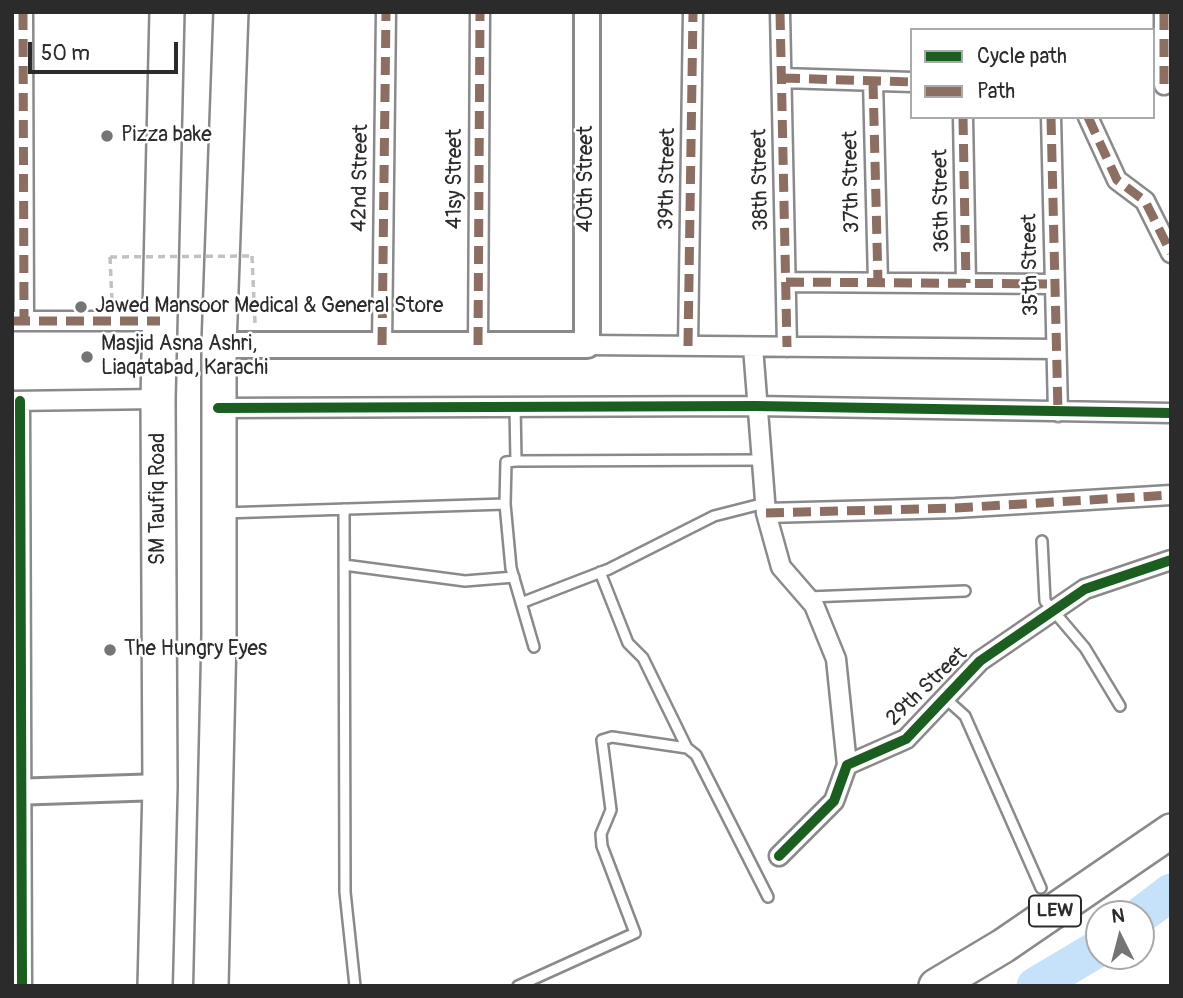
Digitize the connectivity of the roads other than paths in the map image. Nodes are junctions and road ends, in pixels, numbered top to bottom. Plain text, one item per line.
1 (23, 12) edge
2 (167, 12) edge
3 (230, 12) edge
4 (386, 12) edge
5 (480, 12) edge
6 (587, 12) edge
7 (693, 12) edge
8 (780, 12) edge
9 (1164, 12) edge
10 (782, 78) junction
11 (873, 81) junction
12 (910, 82) edge
13 (1164, 85) dead end
14 (964, 119) edge
15 (1051, 119) edge
16 (1089, 119) edge
17 (1171, 253) edge
18 (786, 282) junction
19 (877, 282) junction
20 (966, 283) junction
21 (1054, 284) junction
22 (18, 321) edge
23 (160, 321) junction
24 (219, 345) junction
25 (382, 345) junction
26 (478, 345) junction
27 (587, 345) junction
28 (688, 346) junction
29 (754, 347) junction
30 (787, 347) junction
31 (1056, 349) junction
32 (159, 400) junction
33 (16, 401) edge
34 (756, 405) junction
35 (515, 407) junction
36 (218, 408) junction
37 (1058, 412) junction
38 (1171, 413) edge
39 (761, 460) junction
40 (516, 461) junction
41 (1171, 495) edge
42 (505, 504) junction
43 (766, 508) junction
44 (344, 509) junction
45 (219, 513) junction
46 (1042, 541) dead end
47 (1171, 560) edge
48 (345, 565) junction
49 (600, 572) junction
50 (514, 577) junction
51 (965, 591) dead end
52 (807, 597) junction
53 (521, 603) junction
54 (1052, 612) junction
55 (534, 647) dead end
56 (945, 698) junction
57 (1120, 706) dead end
58 (687, 748) junction
59 (847, 765) junction
60 (160, 787) junction
61 (17, 792) edge
62 (1171, 831) edge
63 (779, 856) dead end
64 (1041, 888) dead end
65 (768, 897) dead end
66 (22, 986) edge
67 (155, 986) edge
68 (211, 986) edge
69 (355, 986) edge
70 (518, 986) edge
71 (936, 986) edge

1 - 22 street
2 - 23 highway, SM Taufiq Road
3 - 24 highway
4 - 25 street, 42nd Street
5 - 26 street, 41sy Street
6 - 27 street, 40th Street
7 - 28 street, 39th Street
8 - 10 street, 38th Street
9 - 13 street
10 - 11 street
10 - 18 street, 38th Street
11 - 12 street
11 - 19 street, 37th Street
14 - 20 street, 36th Street
15 - 21 street, 35th Street
16 - 17 street
18 - 19 street
18 - 30 street, 38th Street
19 - 20 street
20 - 21 street
21 - 31 street, 35th Street
22 - 23 street
23 - 32 highway, SM Taufiq Road
24 - 25 street
24 - 36 highway
25 - 26 street
26 - 27 street
27 - 28 street
28 - 29 street
29 - 30 street
29 - 34 street
30 - 31 street
31 - 37 street, 35th Street
32 - 33 street
32 - 60 highway, SM Taufiq Road
33 - 61 street
34 - 35 street
34 - 37 street
34 - 39 street
35 - 36 street
35 - 40 lane
36 - 45 highway
37 - 38 street
39 - 40 lane
39 - 43 street
40 - 42 lane
41 - 43 street
42 - 44 lane
42 - 50 lane
43 - 49 lane
43 - 52 street
44 - 45 lane
44 - 48 lane
45 - 68 highway
46 - 54 lane
47 - 54 street, 29th Street
48 - 50 lane
48 - 69 lane
49 - 53 lane
49 - 58 lane
50 - 53 lane
51 - 52 lane
52 - 59 street
53 - 55 lane
54 - 56 street, 29th Street
54 - 57 lane
56 - 59 street, 29th Street
56 - 64 lane
58 - 65 lane
58 - 70 lane
59 - 63 street
60 - 61 street
60 - 67 highway, SM Taufiq Road
61 - 66 street
62 - 71 highway, LEW

